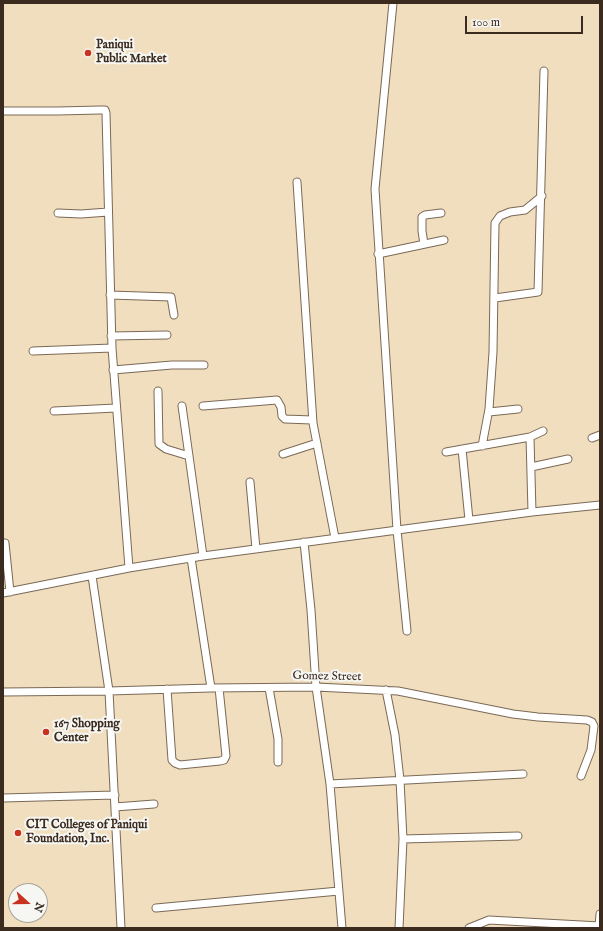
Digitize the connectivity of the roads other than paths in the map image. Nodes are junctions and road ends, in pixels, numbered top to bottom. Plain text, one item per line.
1 (393, 3) edge
2 (544, 71) dead end
3 (3, 111) edge
4 (297, 182) dead end
5 (542, 196) junction
6 (108, 212) junction
7 (58, 213) dead end
8 (441, 213) dead end
9 (444, 240) dead end
10 (424, 244) junction
11 (378, 254) junction
12 (110, 295) junction
13 (494, 298) junction
14 (174, 315) dead end
15 (167, 335) dead end
16 (111, 336) junction
17 (112, 348) junction
18 (32, 351) dead end
19 (204, 365) dead end
20 (113, 370) junction
21 (158, 392) dead end
22 (182, 406) dead end
23 (203, 406) dead end
24 (116, 408) junction
25 (518, 409) dead end
26 (54, 411) dead end
27 (488, 412) junction
28 (312, 420) junction
29 (543, 431) dead end
30 (600, 435) edge
31 (530, 437) junction
32 (592, 438) dead end
33 (317, 443) junction
34 (482, 446) junction
35 (462, 449) junction
36 (446, 452) dead end
37 (283, 454) dead end
38 (189, 456) junction
39 (568, 460) dead end
40 (531, 467) junction
41 (250, 482) dead end
42 (600, 505) edge
43 (532, 512) junction
44 (469, 520) junction
45 (397, 530) junction
46 (335, 538) junction
47 (304, 542) junction
48 (6, 543) dead end
49 (256, 549) junction
50 (203, 556) junction
51 (191, 558) junction
52 (129, 568) junction
53 (92, 576) junction
54 (6, 592) edge
55 (407, 631) dead end
56 (316, 687) junction
57 (211, 688) junction
58 (219, 688) junction
59 (269, 688) junction
60 (167, 689) junction
61 (386, 690) junction
62 (109, 691) junction
63 (3, 692) edge
64 (278, 762) dead end
65 (523, 774) dead end
66 (581, 776) dead end
67 (400, 780) junction
68 (330, 784) junction
69 (115, 795) junction
70 (3, 798) edge
71 (154, 804) dead end
72 (115, 807) junction
73 (518, 836) dead end
74 (403, 839) junction
75 (340, 891) junction
76 (156, 908) dead end
77 (600, 914) edge
78 (599, 926) edge
79 (577, 927) edge
80 (121, 928) edge
81 (342, 928) edge
82 (399, 928) edge
83 (468, 928) edge

1 - 11 street
2 - 5 street
3 - 6 street
4 - 28 street
5 - 13 street
5 - 13 street
6 - 7 street
6 - 12 street
8 - 10 street
9 - 10 street
10 - 11 street
11 - 45 street
12 - 14 street
12 - 16 street
13 - 27 street
15 - 16 street
16 - 17 street
17 - 18 street
17 - 20 street
19 - 20 street
20 - 24 street
21 - 38 street
22 - 38 street
23 - 28 street
24 - 26 street
24 - 52 street
25 - 27 street
27 - 34 street
28 - 33 street
29 - 31 street
30 - 32 street
31 - 34 street
31 - 40 street
33 - 37 street
33 - 46 street
34 - 35 street
35 - 36 street
35 - 44 street
38 - 50 street
39 - 40 street
40 - 43 street
41 - 49 street
42 - 43 street
43 - 44 street
44 - 45 street
45 - 46 street
45 - 55 street
46 - 47 street
47 - 49 street
47 - 56 street
48 - 54 street
49 - 50 street
50 - 51 street
51 - 52 street
51 - 57 street
52 - 53 street
53 - 54 street
53 - 62 street
56 - 59 street, Gomez Street
56 - 61 street, Gomez Street
56 - 68 street
57 - 58 street, Gomez Street
57 - 60 street, Gomez Street
58 - 59 street, Gomez Street
58 - 60 street
59 - 64 street
60 - 62 street, Gomez Street
61 - 66 street, Gomez Street
61 - 67 street
62 - 63 street, Gomez Street
62 - 69 street
65 - 67 street
67 - 68 street
67 - 74 street
68 - 75 street
69 - 70 street
69 - 72 street
71 - 72 street
72 - 80 street
73 - 74 street
74 - 82 street
75 - 76 street
75 - 81 street
77 - 78 street
78 - 79 street
79 - 83 street

